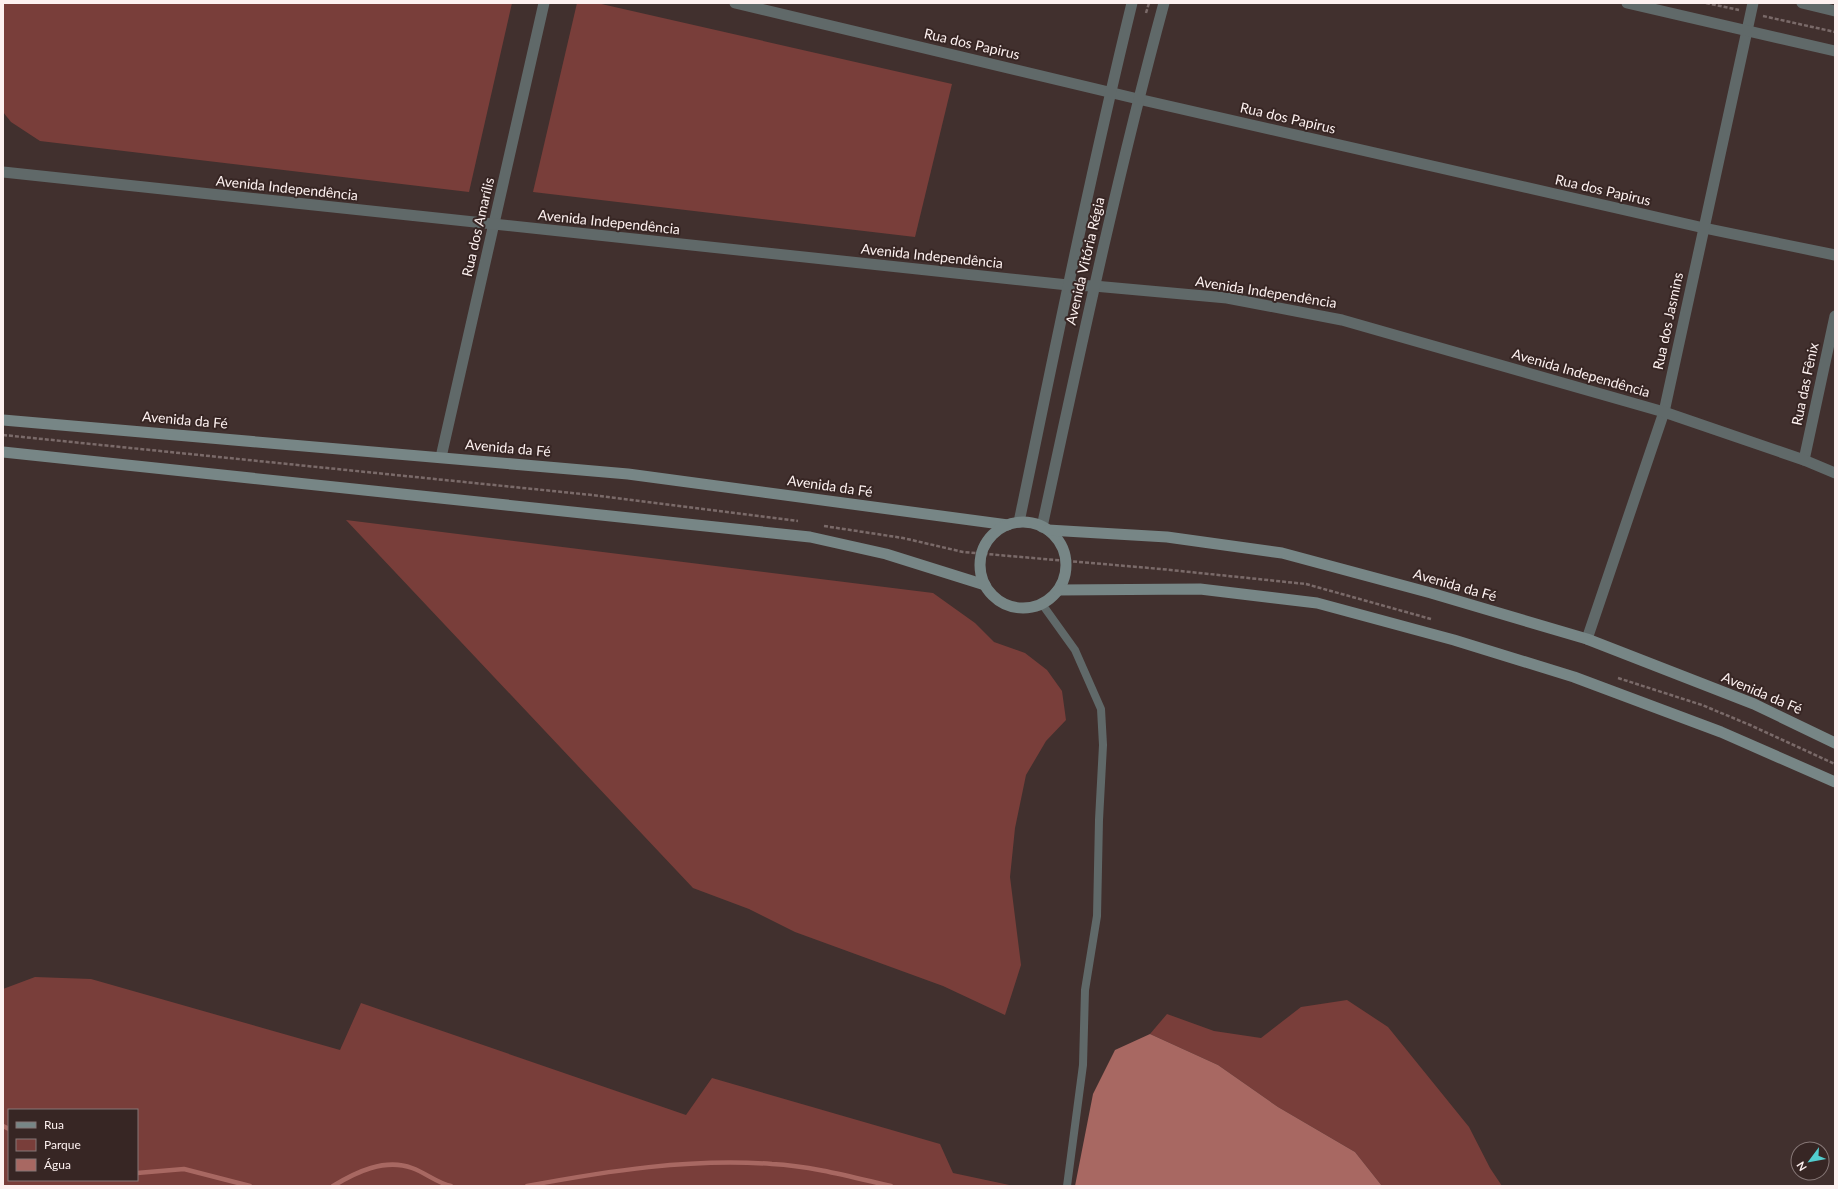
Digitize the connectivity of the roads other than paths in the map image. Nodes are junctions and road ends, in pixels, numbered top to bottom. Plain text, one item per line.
1 (544, 3) edge
2 (735, 3) edge
3 (1132, 3) edge
4 (1164, 3) edge
5 (1627, 3) edge
6 (1802, 3) edge
7 (1752, 8) edge
8 (1835, 11) edge
9 (1747, 30) junction
10 (1835, 51) edge
11 (1110, 92) junction
12 (1138, 99) junction
13 (3, 172) edge
14 (494, 225) junction
15 (1704, 228) junction
16 (1835, 255) edge
17 (1068, 285) junction
18 (1094, 286) junction
19 (1835, 316) edge
20 (1664, 412) junction
21 (3, 420) edge
22 (3, 452) edge
23 (441, 457) junction
24 (1804, 460) junction
25 (1835, 474) edge
26 (1020, 522) junction
27 (1008, 525) junction
28 (1045, 528) junction
29 (985, 585) junction
30 (1058, 590) junction
31 (1042, 604) junction
32 (1587, 639) junction
33 (1835, 743) edge
34 (1835, 782) edge
35 (1067, 1186) edge

1 - 14 street, Rua dos Amarílis
2 - 11 street, Rua dos Papirus
3 - 11 street, Avenida Vitória Régia
4 - 12 street, Avenida Vitória Régia
5 - 9 street
6 - 8 street
7 - 9 street, Rua dos Jasmins
9 - 10 street
9 - 15 street, Rua dos Jasmins
11 - 12 street, Rua dos Papirus
11 - 17 street, Avenida Vitória Régia
12 - 15 street, Rua dos Papirus
12 - 18 street, Avenida Vitória Régia
13 - 14 street, Avenida Independência
14 - 17 street, Avenida Independência
14 - 23 street, Rua dos Amarílis
15 - 16 street, Rua dos Papirus
15 - 20 street, Rua dos Jasmins
17 - 18 street, Avenida Independência
17 - 26 street, Avenida Vitória Régia
18 - 20 street, Avenida Independência
18 - 28 street, Avenida Vitória Régia
19 - 24 street, Rua das Fênix
20 - 24 street, Avenida Independência
20 - 32 street, Rua dos Jasmins
21 - 23 main road, Avenida da Fé
22 - 29 main road
23 - 27 main road, Avenida da Fé
24 - 25 street, Avenida Independência
26 - 27 main road
26 - 28 main road
27 - 29 main road
28 - 30 main road
28 - 32 main road, Avenida da Fé
29 - 31 main road
30 - 31 main road
30 - 34 main road
31 - 35 lane
32 - 33 main road, Avenida da Fé

